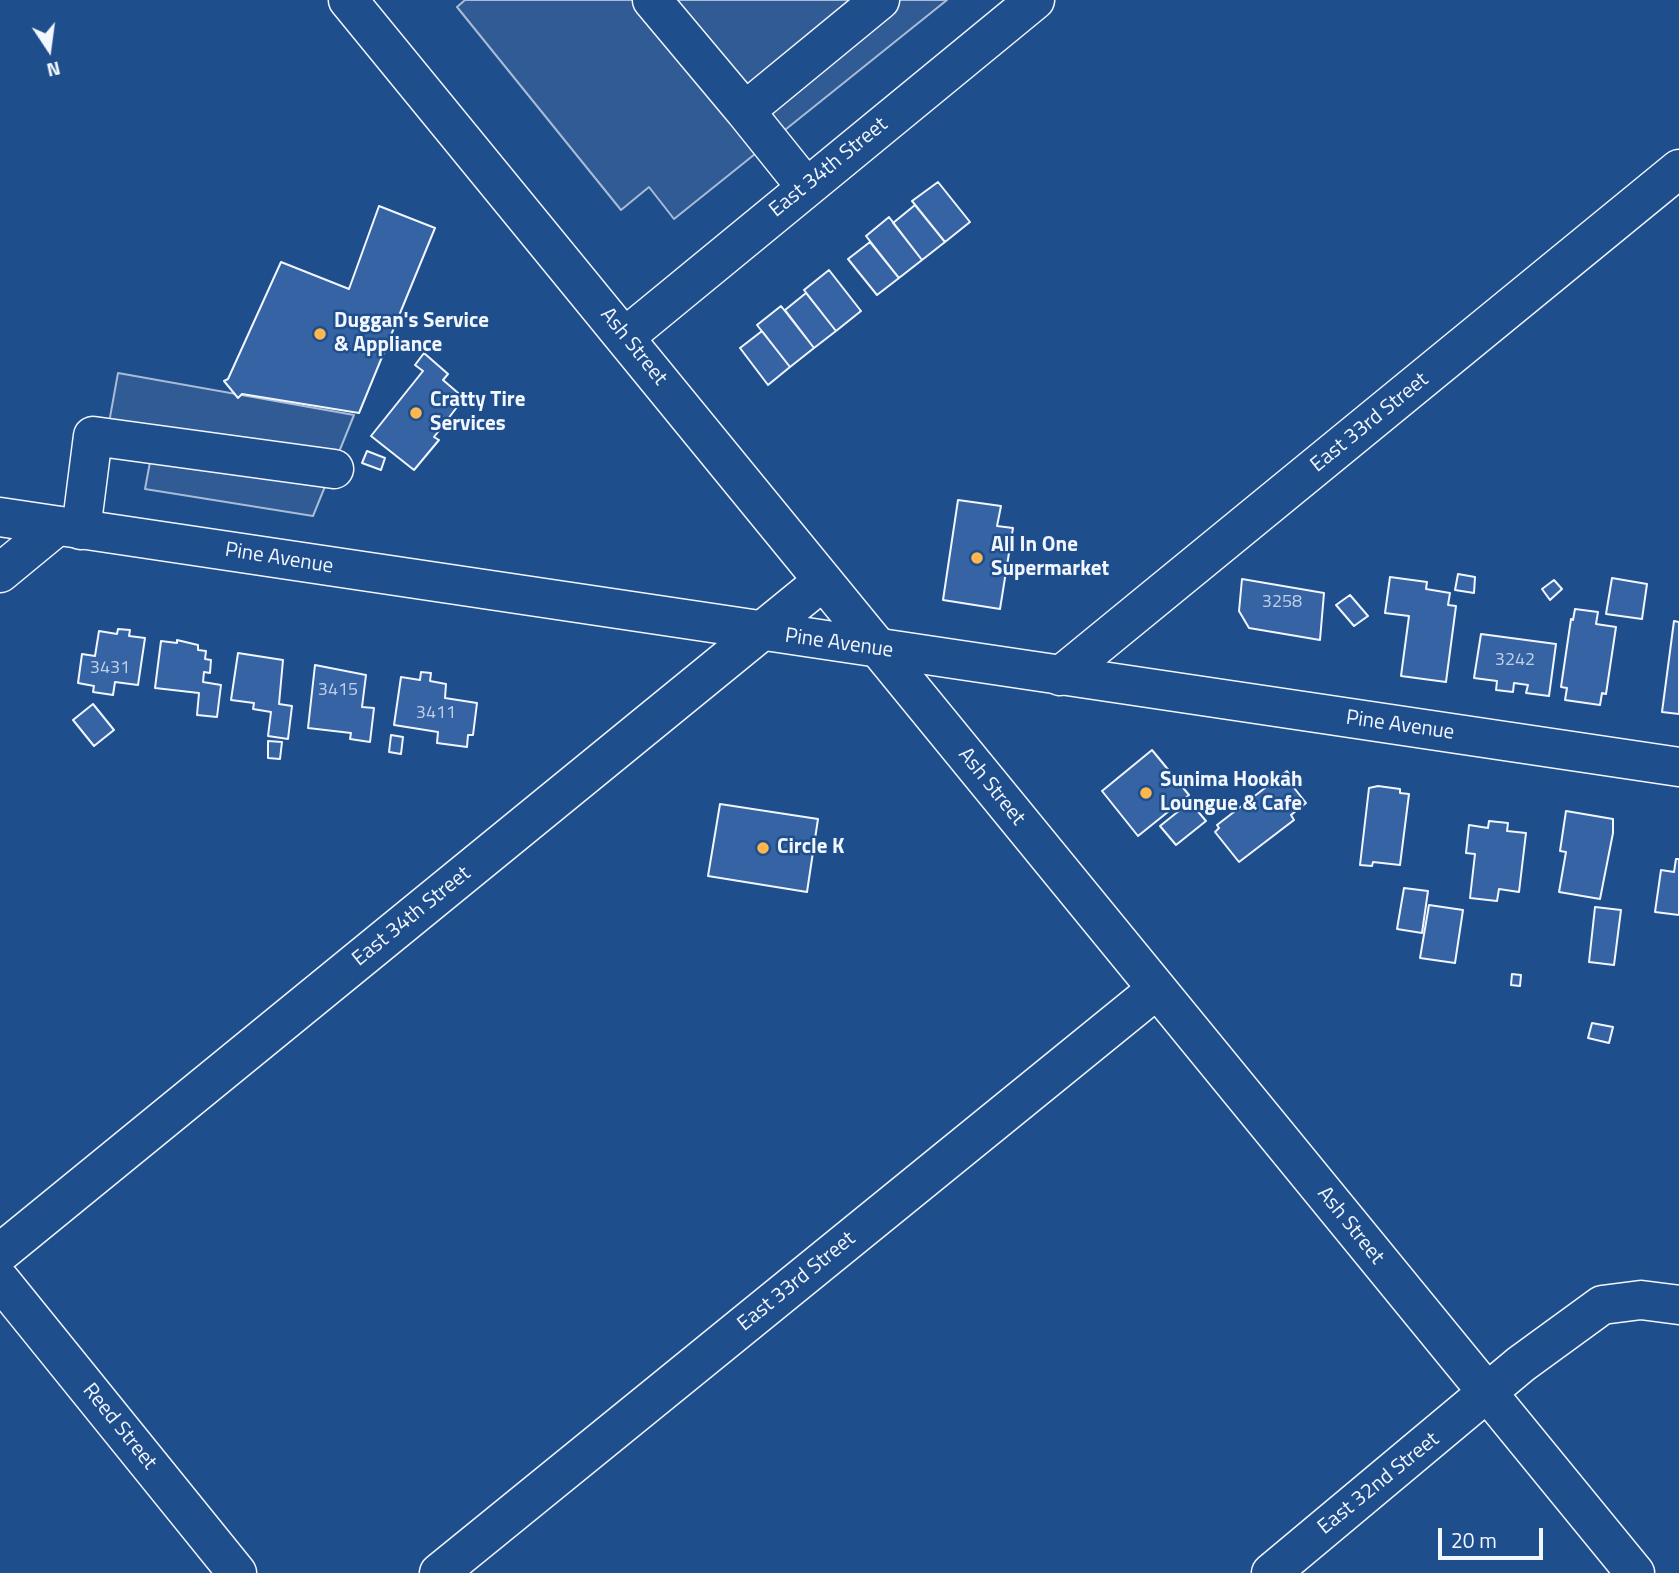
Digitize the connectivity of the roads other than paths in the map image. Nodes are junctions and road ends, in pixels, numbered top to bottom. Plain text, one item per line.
1 (348, 0) edge
2 (652, 0) edge
3 (880, 0) edge
4 (1035, 0) edge
5 (745, 111) junction
6 (1679, 169) edge
7 (806, 187) junction
8 (625, 337) junction
9 (334, 469) dead end
10 (0, 517) edge
11 (69, 528) junction
12 (0, 573) edge
13 (823, 580) junction
14 (761, 632) junction
15 (877, 649) junction
16 (1060, 676) junction
17 (1679, 767) edge
18 (1156, 990) junction
19 (0, 1253) edge
20 (0, 1280) edge
21 (1679, 1305) edge
22 (1487, 1394) junction
23 (237, 1573) edge
24 (439, 1573) edge
25 (1271, 1573) edge
26 (1635, 1573) edge

1 - 8 street, Ash Street
2 - 5 street
3 - 5 street
4 - 7 street, East 34th Street
5 - 7 street
6 - 16 street, East 33rd Street
7 - 8 street, East 34th Street
8 - 13 street, Ash Street
9 - 11 street
10 - 11 street, Pine Avenue
11 - 12 street
11 - 14 street, Pine Avenue
13 - 14 street, East 34th Street
13 - 15 street, Ash Street
14 - 15 street, Pine Avenue
14 - 19 street, East 34th Street
15 - 16 street, Pine Avenue
15 - 18 street, Ash Street
16 - 17 street, Pine Avenue
18 - 22 street, Ash Street
18 - 24 street, East 33rd Street
20 - 23 street, Reed Street
21 - 22 street, East 32nd Street
22 - 25 street, East 32nd Street
22 - 26 street, Ash Street

